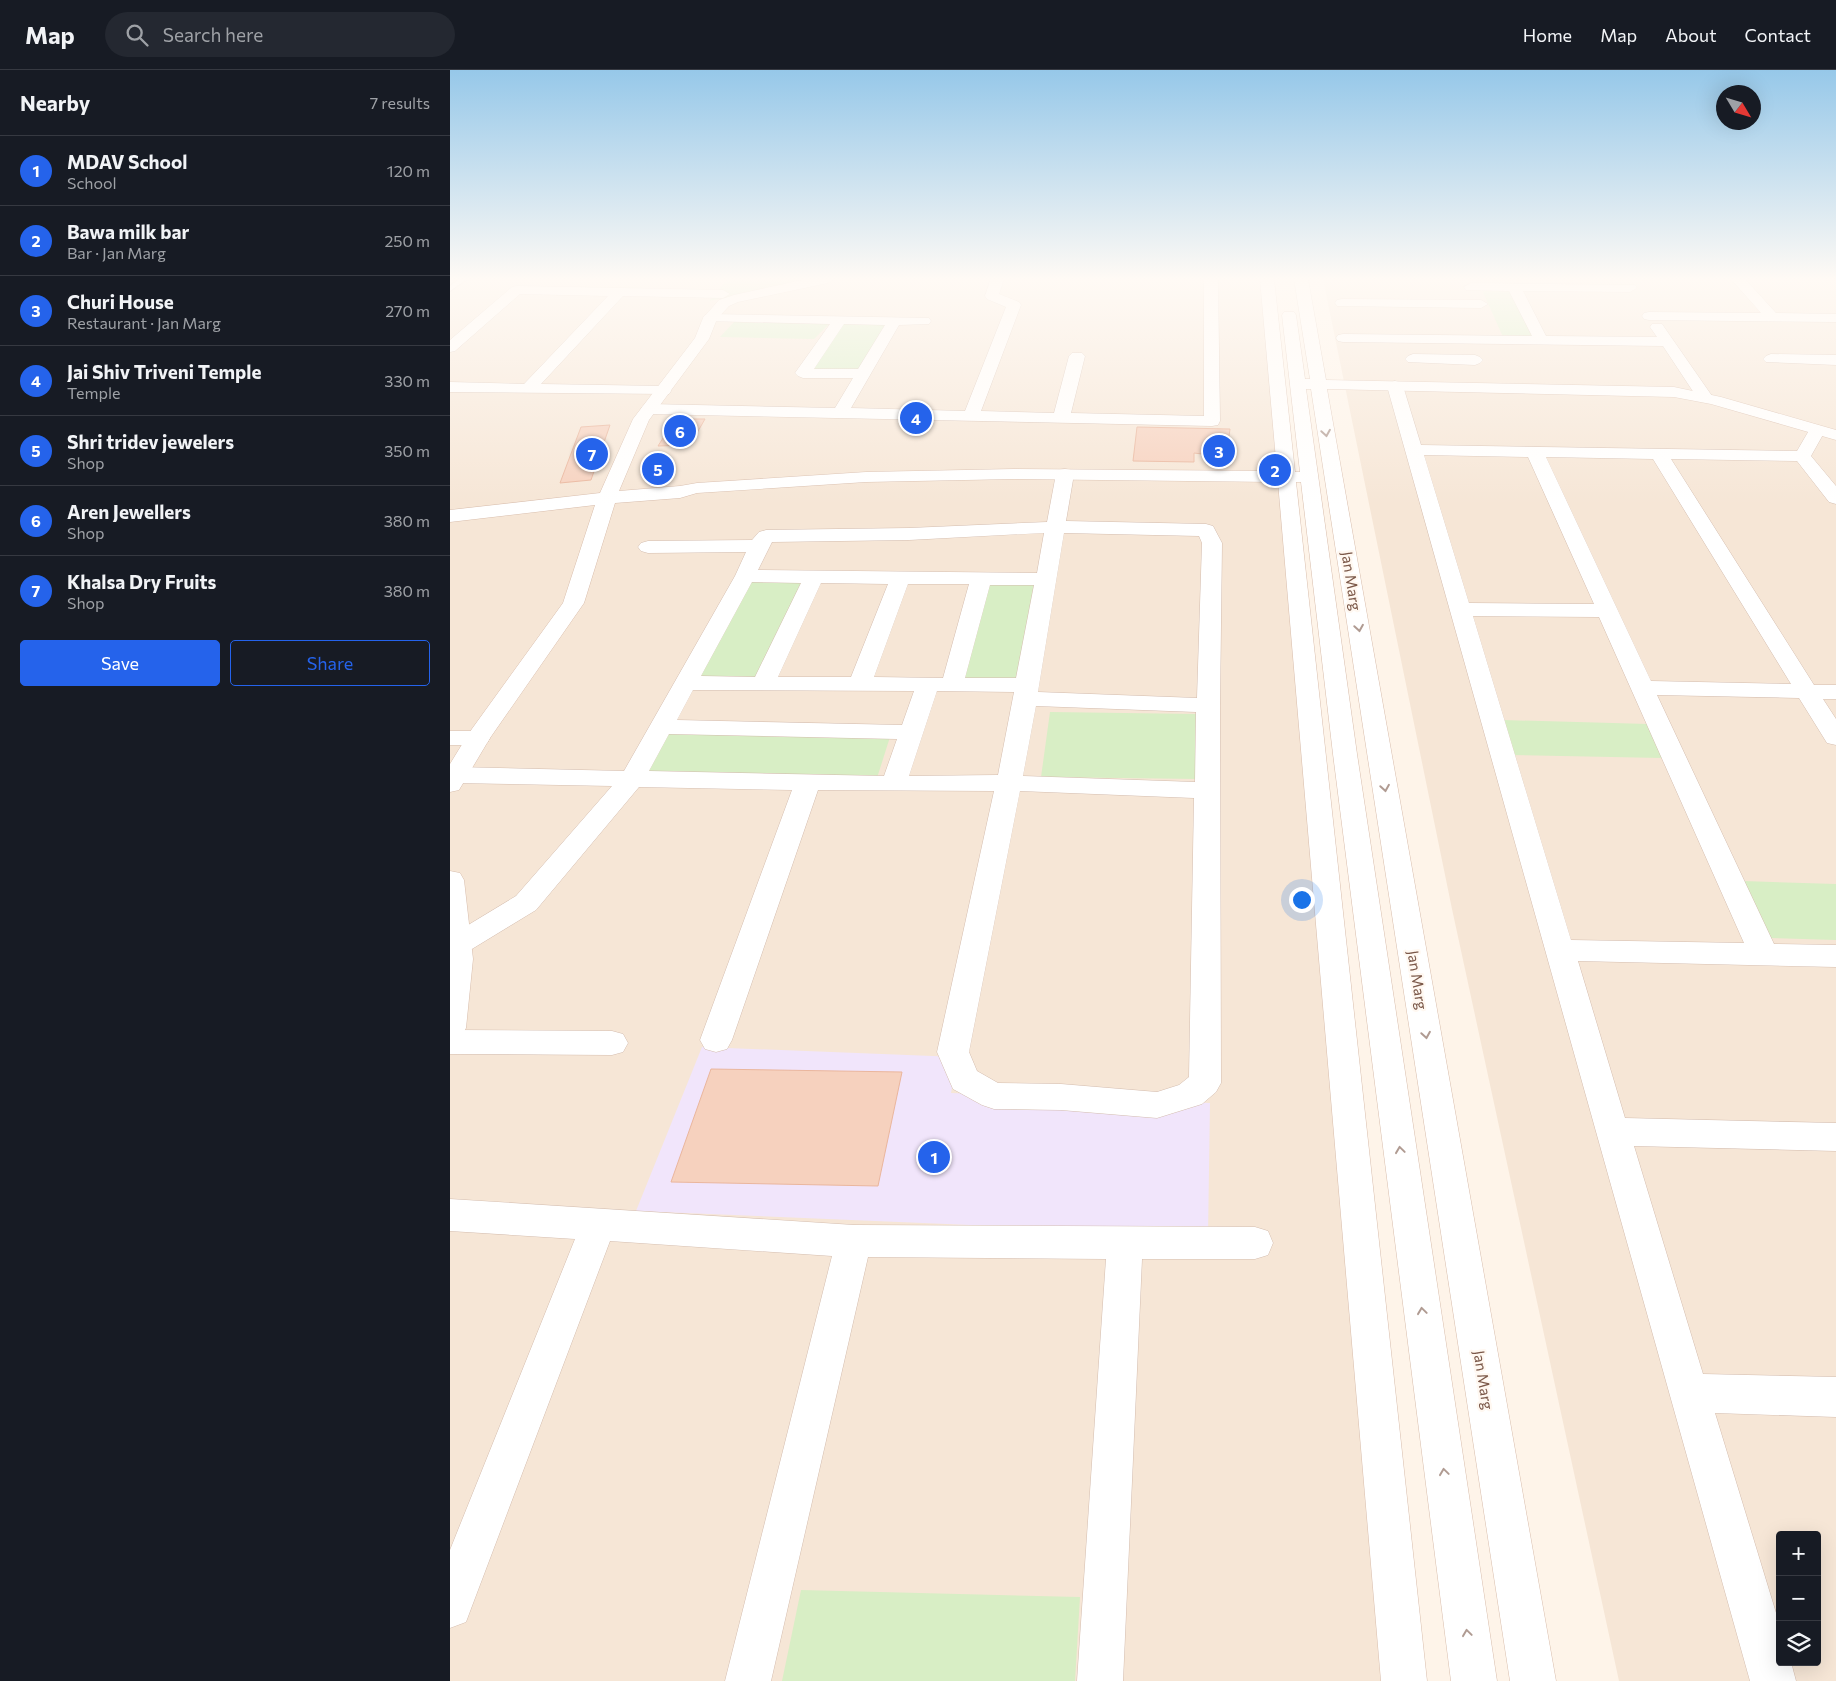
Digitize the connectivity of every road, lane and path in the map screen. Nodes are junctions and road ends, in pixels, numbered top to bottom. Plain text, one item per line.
1 (561, 354) edge
2 (691, 354) edge
3 (816, 354) edge
4 (875, 354) edge
5 (995, 354) edge
6 (1212, 354) edge
7 (1288, 354) edge
8 (1298, 354) edge
9 (1306, 354) edge
10 (1472, 354) edge
11 (1675, 354) edge
12 (1078, 356) dead end
13 (1771, 358) dead end
14 (1413, 359) dead end
15 (1475, 360) junction
16 (1836, 360) edge
17 (863, 374) junction
18 (1308, 384) junction
19 (1395, 386) junction
20 (450, 387) edge
21 (1486, 387) junction
22 (529, 388) junction
23 (663, 391) junction
24 (1704, 396) junction
25 (649, 409) junction
26 (840, 414) junction
27 (971, 416) junction
28 (1061, 418) junction
29 (1817, 431) junction
30 (1836, 436) edge
31 (1414, 450) junction
32 (1534, 451) junction
33 (1658, 453) junction
34 (1802, 456) junction
35 (1065, 474) junction
36 (1309, 477) junction
37 (608, 494) junction
38 (1836, 498) edge
39 (450, 507) edge
40 (450, 516) edge
41 (1055, 527) junction
42 (758, 546) junction
43 (648, 547) dead end
44 (745, 576) junction
45 (814, 577) junction
46 (900, 578) junction
47 (982, 579) junction
48 (1046, 579) junction
49 (1460, 608) junction
50 (1607, 611) junction
51 (685, 683) junction
52 (763, 684) junction
53 (860, 684) junction
54 (928, 685) junction
55 (952, 685) junction
56 (1643, 688) junction
57 (1806, 691) junction
58 (1026, 692) junction
59 (1836, 692) edge
60 (1208, 705) junction
61 (660, 728) junction
62 (912, 732) junction
63 (450, 738) edge
64 (478, 738) junction
65 (1836, 738) edge
66 (632, 779) junction
67 (453, 780) edge
68 (808, 782) junction
69 (1010, 783) junction
70 (894, 784) junction
71 (1207, 790) junction
72 (450, 880) edge
73 (457, 945) junction
74 (1560, 950) junction
75 (1764, 955) junction
76 (1836, 956) edge
77 (450, 1028) edge
78 (716, 1040) dead end
79 (450, 1042) edge
80 (612, 1043) dead end
81 (1613, 1132) junction
82 (1836, 1137) edge
83 (450, 1215) edge
84 (599, 1224) junction
85 (854, 1241) junction
86 (1125, 1241) junction
87 (1255, 1243) dead end
88 (1689, 1393) junction
89 (1836, 1397) edge
90 (450, 1606) edge
91 (748, 1681) edge
92 (1100, 1681) edge
93 (1404, 1681) edge
94 (1474, 1681) edge
95 (1533, 1681) edge
96 (1773, 1681) edge

1 - 22 street
2 - 23 street
3 - 17 street
4 - 17 street
5 - 27 street
6 - 28 street
7 - 36 street
8 - 18 street, Jan Marg
9 - 18 street, Jan Marg
10 - 15 street
11 - 24 street
12 - 28 street
13 - 16 street
14 - 15 street
15 - 21 street
17 - 26 street
18 - 19 street
18 - 36 street, Jan Marg
19 - 21 street
19 - 31 street
20 - 22 street
21 - 24 street
22 - 23 street
23 - 25 street
24 - 29 street
25 - 26 street
25 - 37 street
26 - 27 street
27 - 28 street
29 - 30 street
29 - 34 street
31 - 32 street
31 - 49 street
32 - 33 street
32 - 50 street
33 - 34 street
33 - 57 street
34 - 38 street
35 - 36 street
35 - 37 street
35 - 41 street
36 - 93 street
94 -> 36 street, Jan Marg
36 -> 95 street, Jan Marg
37 - 39 street
37 - 40 street
37 - 64 street
41 - 42 street
41 - 48 street
41 - 60 street
42 - 43 street
42 - 44 street
44 - 45 street
44 - 51 street
45 - 46 street
45 - 52 street
46 - 47 street
46 - 53 street
47 - 48 street
47 - 55 street
48 - 58 street
49 - 50 street
49 - 74 street
50 - 56 street
51 - 52 street
51 - 61 street
52 - 53 street
53 - 54 street
54 - 55 street
54 - 62 street
55 - 58 street
56 - 57 street
56 - 75 street
57 - 59 street
57 - 65 street
58 - 60 street
58 - 69 street
60 - 71 street
61 - 62 street
61 - 66 street
62 - 70 street
63 - 64 street
64 - 67 street
66 - 67 street
66 - 68 street
66 - 73 street
68 - 70 street
68 - 78 street
69 - 70 street
69 - 71 street
69 - 71 street
72 - 73 street
73 - 77 street
74 - 75 street
74 - 81 street
75 - 76 street
79 - 80 street
81 - 82 street
81 - 88 street
83 - 84 street
84 - 85 street
84 - 90 street
85 - 86 street
85 - 91 street
86 - 87 street
86 - 92 street
88 - 89 street
88 - 96 street

